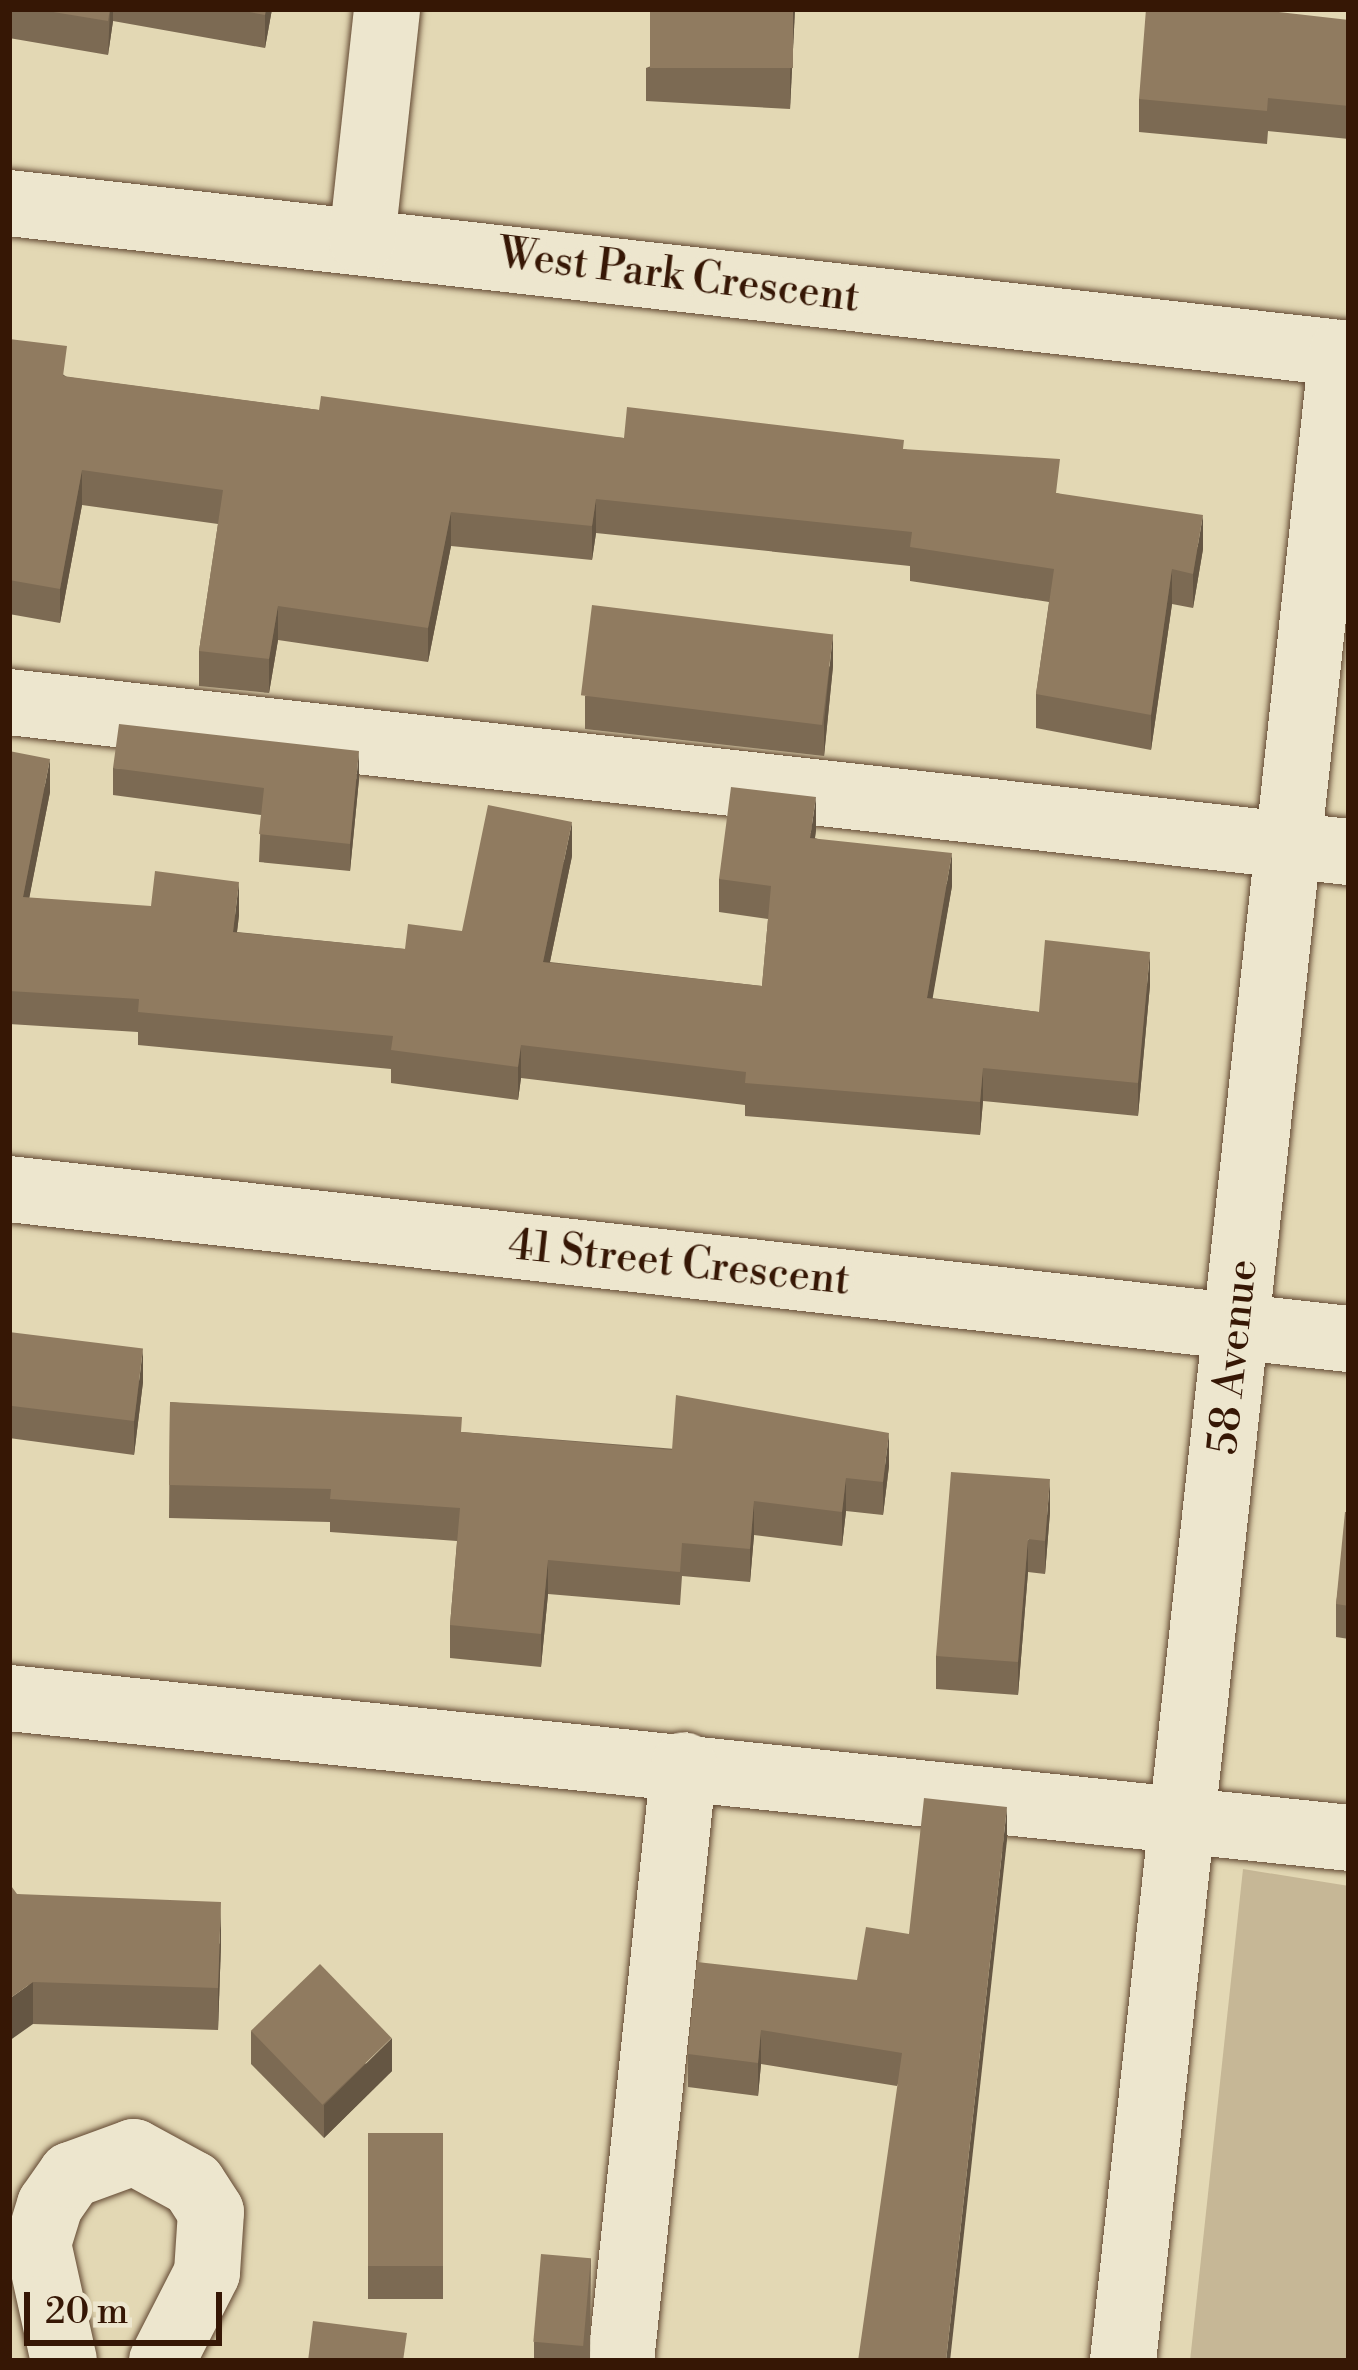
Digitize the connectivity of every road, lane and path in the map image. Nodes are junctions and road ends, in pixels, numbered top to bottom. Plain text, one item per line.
1 (387, 9) edge
2 (9, 202) edge
3 (362, 241) junction
4 (1346, 354) edge
5 (9, 702) edge
6 (1319, 848) edge
7 (9, 1189) edge
8 (1237, 1326) junction
9 (1349, 1340) edge
10 (9, 1698) edge
11 (684, 1765) junction
12 (1184, 1819) junction
13 (1349, 1838) edge
14 (64, 2361) edge
15 (162, 2361) edge
16 (622, 2361) edge
17 (1123, 2361) edge

1 - 3 street
2 - 3 street, West Park Crescent
3 - 4 street, West Park Crescent
4 - 6 street, 58 Avenue
5 - 6 street
6 - 8 street, 58 Avenue
7 - 8 street, 41 Street Crescent
8 - 9 street, 41 Street Crescent
8 - 12 street, 58 Avenue
10 - 11 street
11 - 12 street
11 - 16 street
12 - 13 street
12 - 17 street, 58 Avenue
14 - 15 street

